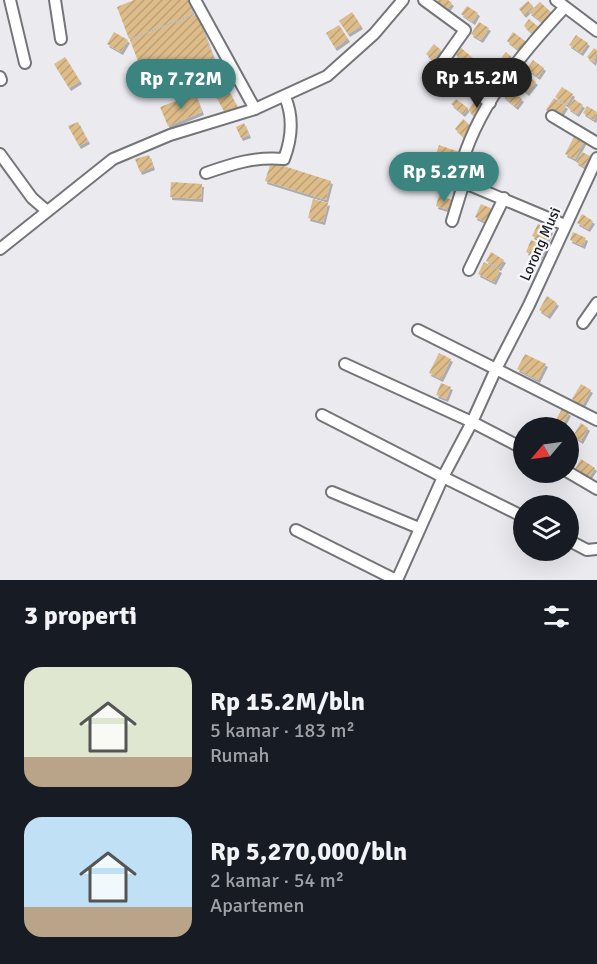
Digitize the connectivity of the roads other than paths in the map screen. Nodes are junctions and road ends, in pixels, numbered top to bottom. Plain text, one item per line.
1 (10, 0) edge
2 (55, 0) edge
3 (195, 0) edge
4 (403, 0) edge
5 (424, 0) edge
6 (560, 3) edge
7 (597, 31) edge
8 (61, 39) dead end
9 (26, 63) dead end
10 (285, 97) junction
11 (490, 102) junction
12 (255, 109) junction
13 (552, 116) dead end
14 (597, 143) edge
15 (0, 154) edge
16 (597, 158) edge
17 (206, 173) dead end
18 (464, 182) junction
19 (504, 198) junction
20 (47, 212) junction
21 (452, 221) dead end
22 (565, 225) junction
23 (0, 249) edge
24 (469, 270) dead end
25 (597, 303) edge
26 (583, 323) dead end
27 (418, 330) dead end
28 (345, 364) dead end
29 (496, 369) junction
30 (322, 416) dead end
31 (597, 420) edge
32 (472, 422) junction
33 (513, 443) edge
34 (443, 477) junction
35 (579, 478) edge
36 (597, 489) edge
37 (332, 492) dead end
38 (513, 512) edge
39 (419, 528) junction
40 (296, 530) dead end
41 (579, 546) edge
42 (597, 549) edge
43 (396, 580) edge

1 - 9 street
2 - 8 street
3 - 12 street
4 - 10 street
5 - 11 street
6 - 7 street
6 - 11 street
10 - 12 street
10 - 17 street
11 - 18 street
12 - 20 street
13 - 14 street
15 - 20 street
16 - 22 street, Lorong Musi
18 - 19 street
18 - 21 street
19 - 22 street
19 - 24 street
20 - 23 street
22 - 29 street, Lorong Musi
25 - 26 street
27 - 29 street
28 - 32 street
29 - 31 street
29 - 32 street, Lorong Musi
30 - 34 street
32 - 33 street
32 - 34 street, Lorong Musi
34 - 38 street
34 - 39 street, Lorong Musi
35 - 36 street
37 - 39 street
39 - 43 street, Lorong Musi
40 - 43 street
41 - 42 street

